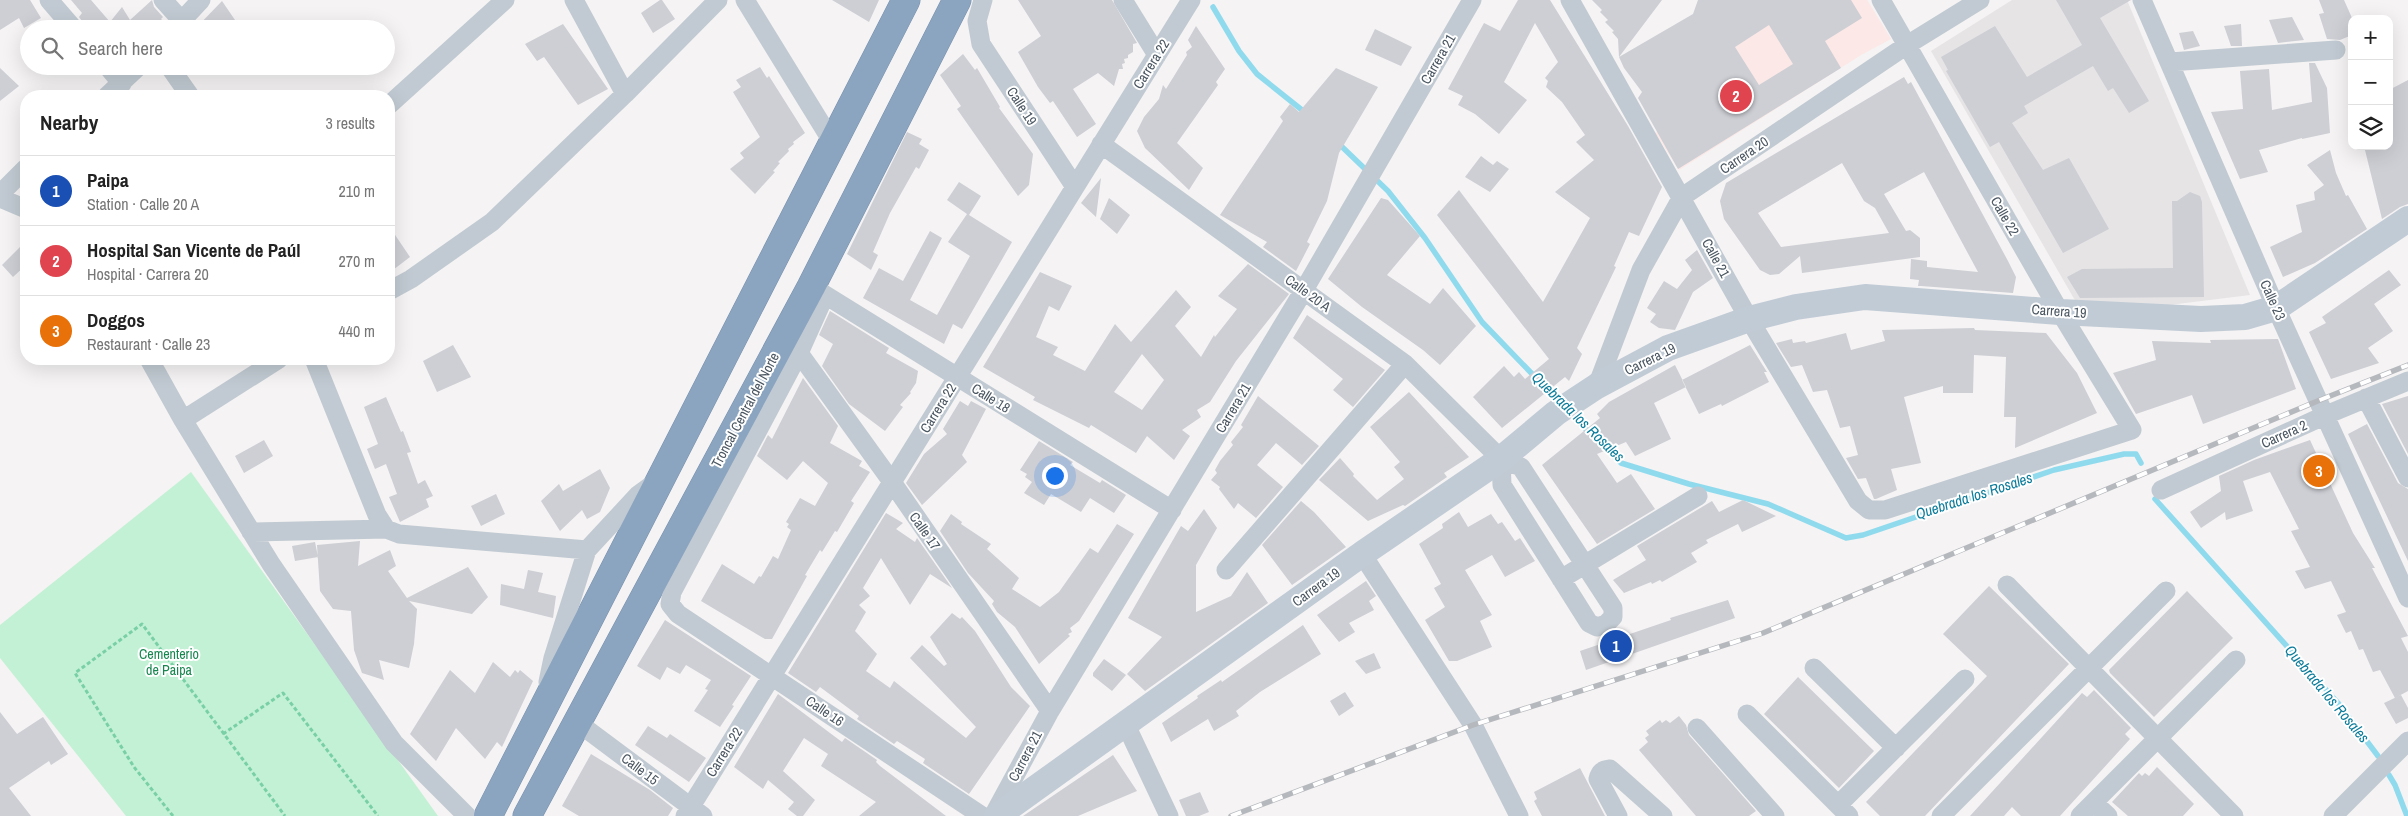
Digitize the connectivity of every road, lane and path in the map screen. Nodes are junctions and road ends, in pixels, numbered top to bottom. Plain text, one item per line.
1 (49, 0) edge
2 (163, 0) edge
3 (201, 0) edge
4 (505, 0) edge
5 (718, 0) edge
6 (745, 0) edge
7 (906, 0) edge
8 (956, 0) edge
9 (983, 0) edge
10 (1123, 0) edge
11 (1191, 0) edge
12 (1472, 0) edge
13 (1570, 0) edge
14 (1881, 0) edge
15 (1980, 0) edge
16 (2142, 0) edge
17 (577, 1) edge
18 (66, 20) edge
19 (175, 20) edge
20 (183, 20) edge
21 (1907, 45) junction
22 (2336, 50) dead end
23 (1156, 55) junction
24 (2170, 62) junction
25 (114, 75) edge
26 (130, 75) edge
27 (175, 75) edge
28 (122, 84) junction
29 (114, 90) edge
30 (186, 90) edge
31 (625, 94) junction
32 (395, 100) edge
33 (833, 142) junction
34 (1101, 144) junction
35 (20, 174) edge
36 (1075, 187) junction
37 (0, 194) edge
38 (1682, 197) junction
39 (0, 198) edge
40 (20, 206) edge
41 (2408, 219) edge
42 (395, 288) edge
43 (1304, 290) junction
44 (818, 291) junction
45 (2276, 308) junction
46 (2060, 312) junction
47 (1750, 318) junction
48 (799, 353) junction
49 (1405, 364) junction
50 (152, 365) edge
51 (270, 365) edge
52 (316, 365) edge
53 (957, 377) junction
54 (2408, 381) edge
55 (1592, 389) junction
56 (2366, 398) junction
57 (2326, 414) junction
58 (183, 420) junction
59 (1501, 459) junction
60 (2408, 478) edge
61 (659, 480) junction
62 (892, 482) junction
63 (2160, 490) dead end
64 (1698, 496) dead end
65 (1172, 510) junction
66 (1869, 510) joint
67 (386, 529) junction
68 (251, 532) junction
69 (587, 550) junction
70 (1362, 554) junction
71 (1585, 564) junction
72 (1226, 570) dead end
73 (1561, 579) junction
74 (2007, 585) dead end
75 (2166, 591) dead end
76 (2408, 598) edge
77 (2236, 660) dead end
78 (1814, 668) dead end
79 (2088, 668) junction
80 (772, 675) junction
81 (1965, 679) dead end
82 (543, 709) junction
83 (1050, 711) junction
84 (1747, 714) dead end
85 (577, 722) junction
86 (1126, 725) junction
87 (1697, 728) dead end
88 (223, 734) junction
89 (2157, 739) junction
90 (2402, 747) edge
91 (1896, 748) junction
92 (2094, 803) junction
93 (1844, 810) edge
94 (1953, 812) edge
95 (693, 813) edge
96 (174, 816) edge
97 (285, 816) edge
98 (378, 816) edge
99 (467, 816) edge
100 (488, 816) edge
101 (527, 816) edge
102 (982, 816) edge
103 (993, 816) edge
104 (997, 816) edge
105 (1168, 816) edge
106 (1519, 816) edge
107 (1618, 816) edge
108 (1663, 816) edge
109 (1775, 816) edge
110 (2080, 816) edge
111 (2108, 816) edge
112 (2234, 816) edge
113 (2333, 816) edge

1 - 18 street
2 - 19 street
3 - 20 street
4 - 32 street
5 - 31 street
6 - 33 street
7 - 33 highway
8 - 44 highway, Troncal Central del Norte
9 - 36 street, Calle 19
10 - 23 street
11 - 23 street, Carrera 22
12 - 43 street, Carrera 21
13 - 38 street, Calle 21
14 - 21 street, Calle 22
15 - 21 street, Carrera 20
16 - 24 street, Calle 23
17 - 31 street
21 - 38 street, Carrera 20
21 - 46 street, Calle 22
22 - 24 street
23 - 34 street, Carrera 22
24 - 45 street, Calle 23
25 - 28 street
26 - 28 street
27 - 30 street
28 - 29 street
31 - 42 street
33 - 61 highway
34 - 36 street, Carrera 22
34 - 43 street, Calle 20 A
35 - 37 street
36 - 53 street, Carrera 22
38 - 47 street, Calle 21
38 - 55 street, Carrera 20
39 - 40 street
41 - 45 street, Carrera 19
43 - 49 street, Calle 20 A
43 - 65 street, Carrera 21
44 - 48 street
44 - 53 street, Calle 18
44 - 85 highway, Troncal Central del Norte
45 - 46 street, Carrera 19
45 - 57 street, Calle 23
46 - 47 street, Carrera 19
46 - 66 street, Calle 22
47 - 55 street, Carrera 19
47 - 66 street, Calle 21
48 - 62 street, Calle 17
48 - 80 street, Calle 16
49 - 59 street, Calle 20 A
49 - 72 street
50 - 58 street
51 - 58 street
52 - 67 street
53 - 62 street, Carrera 22
53 - 65 street, Calle 18
54 - 56 street, Carrera 2
55 - 59 street, Carrera 19
56 - 57 street, Carrera 2
56 - 60 street
57 - 63 street, Carrera 2
57 - 76 street, Calle 23
58 - 68 street
59 - 70 street, Carrera 19
59 - 71 street, Calle 20 A
59 - 73 street, Calle 20 A
61 - 69 street
61 - 82 highway
62 - 80 street, Carrera 22
62 - 83 street, Calle 17
64 - 71 street
65 - 83 street, Carrera 21
67 - 68 street
67 - 69 street
68 - 99 street
69 - 82 street
70 - 86 street, Carrera 19
70 - 106 street
71 - 73 street
71 - 73 street, Calle 20 A
74 - 79 street
75 - 79 street
77 - 89 street
78 - 91 street
79 - 89 street
79 - 94 street
80 - 95 street, Carrera 22
80 - 102 street, Calle 16
81 - 91 street
82 - 100 highway
83 - 103 street, Carrera 21
84 - 93 street
85 - 95 street, Calle 15
85 - 101 highway, Troncal Central del Norte
86 - 104 street, Carrera 19
86 - 105 street
87 - 109 street
88 - 96 path
88 - 97 path
88 - 98 path
89 - 92 street
89 - 112 street
90 - 113 street
91 - 93 street
92 - 110 street
92 - 111 street
107 - 108 street

